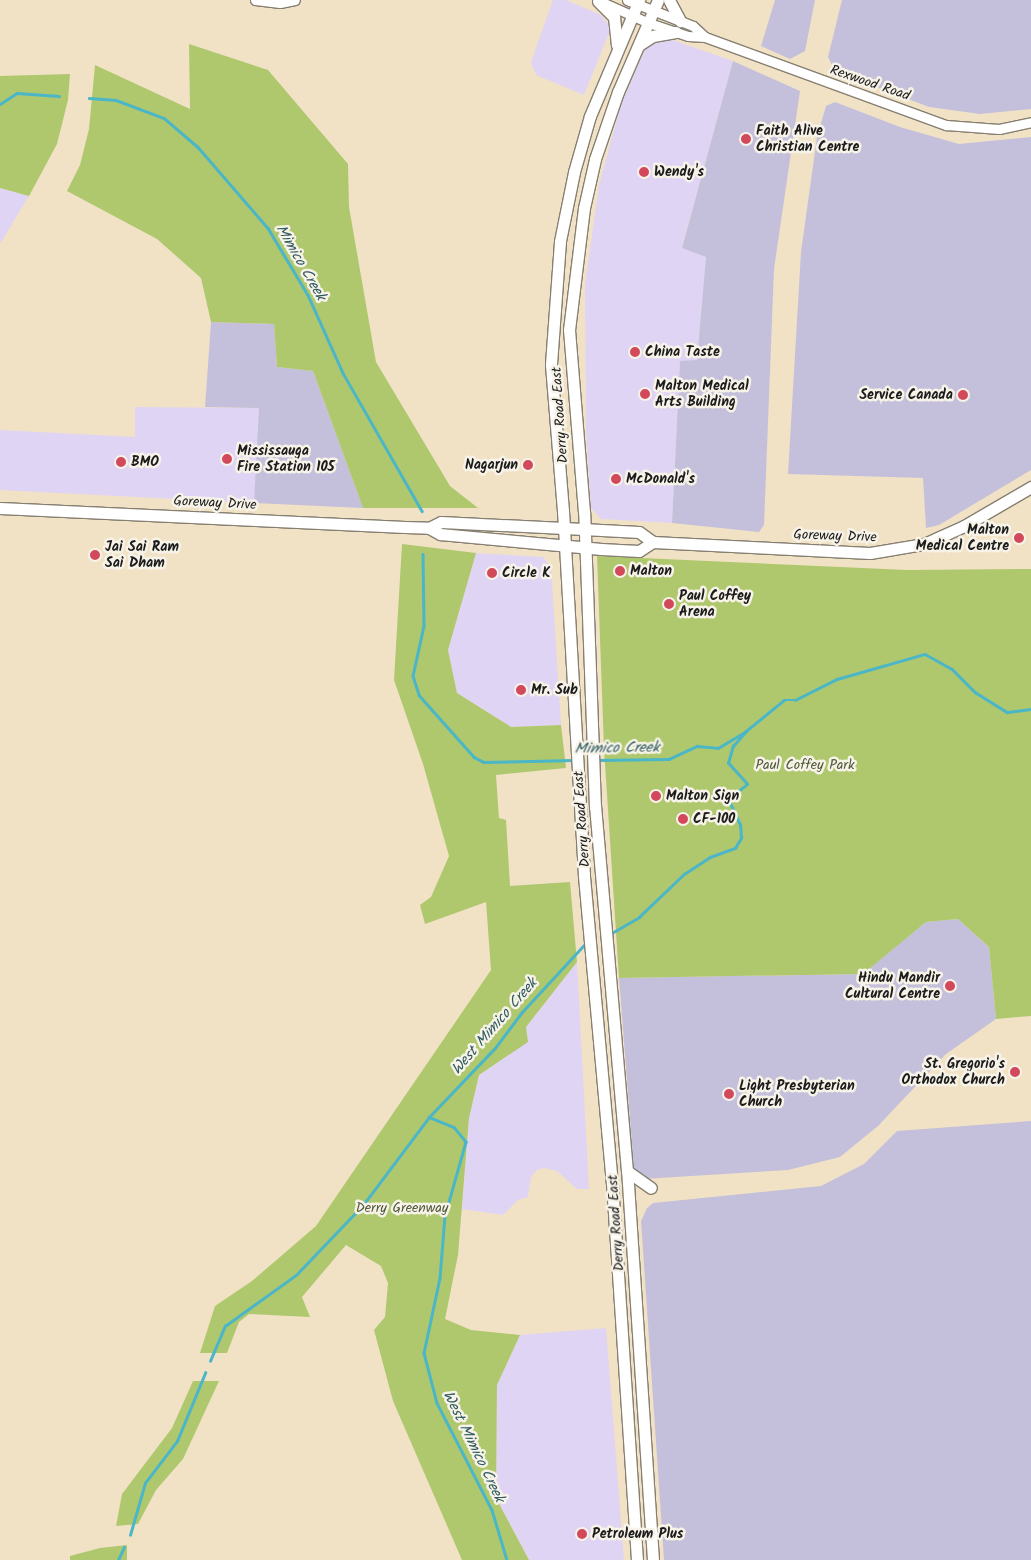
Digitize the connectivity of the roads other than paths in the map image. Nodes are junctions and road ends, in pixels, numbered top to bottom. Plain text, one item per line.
1 (255, 0) edge
2 (295, 0) edge
3 (597, 0) edge
4 (669, 0) edge
5 (634, 1) edge
6 (656, 5) edge
7 (632, 16) junction
8 (649, 23) junction
9 (678, 27) junction
10 (638, 46) junction
11 (617, 47) junction
12 (1031, 122) edge
13 (1031, 487) edge
14 (0, 508) edge
15 (429, 528) junction
16 (564, 528) junction
17 (584, 529) junction
18 (653, 542) junction
19 (564, 545) junction
20 (584, 548) junction
21 (572, 676) junction
22 (588, 677) junction
23 (595, 806) junction
24 (581, 808) junction
25 (604, 909) junction
26 (588, 910) junction
27 (627, 1171) junction
28 (651, 1188) dead end
29 (636, 1560) edge
30 (653, 1560) edge

1 - 2 street
3 - 7 street, Rexwood Road
3 - 11 main road
4 - 9 main road
5 - 6 street, Rexwood Road
5 - 7 main road, Derry Road East
6 - 8 main road, Derry Road East
6 - 9 street, Rexwood Road
7 - 8 street, Rexwood Road
7 - 11 main road, Derry Road East
8 - 9 street, Rexwood Road
8 - 10 main road, Derry Road East
9 - 10 main road
9 - 12 street, Rexwood Road
10 - 17 main road, Derry Road East
11 - 16 main road, Derry Road East
13 - 18 main road, Goreway Drive
14 - 15 main road, Goreway Drive
15 - 16 main road, Goreway Drive
15 - 19 main road, Goreway Drive
16 - 17 main road, Goreway Drive
16 - 19 main road, Derry Road East
17 - 18 main road, Goreway Drive
17 - 20 main road, Derry Road East
18 - 20 main road, Goreway Drive
19 - 20 main road, Goreway Drive
19 - 21 main road, Derry Road East
20 - 22 main road, Derry Road East
21 - 22 main road
21 - 24 main road, Derry Road East
22 - 23 main road, Derry Road East
23 - 24 main road
23 - 25 main road, Derry Road East
24 - 26 main road, Derry Road East
25 - 26 main road
25 - 27 main road, Derry Road East
26 - 29 main road, Derry Road East
27 - 28 main road
27 - 30 main road, Derry Road East

